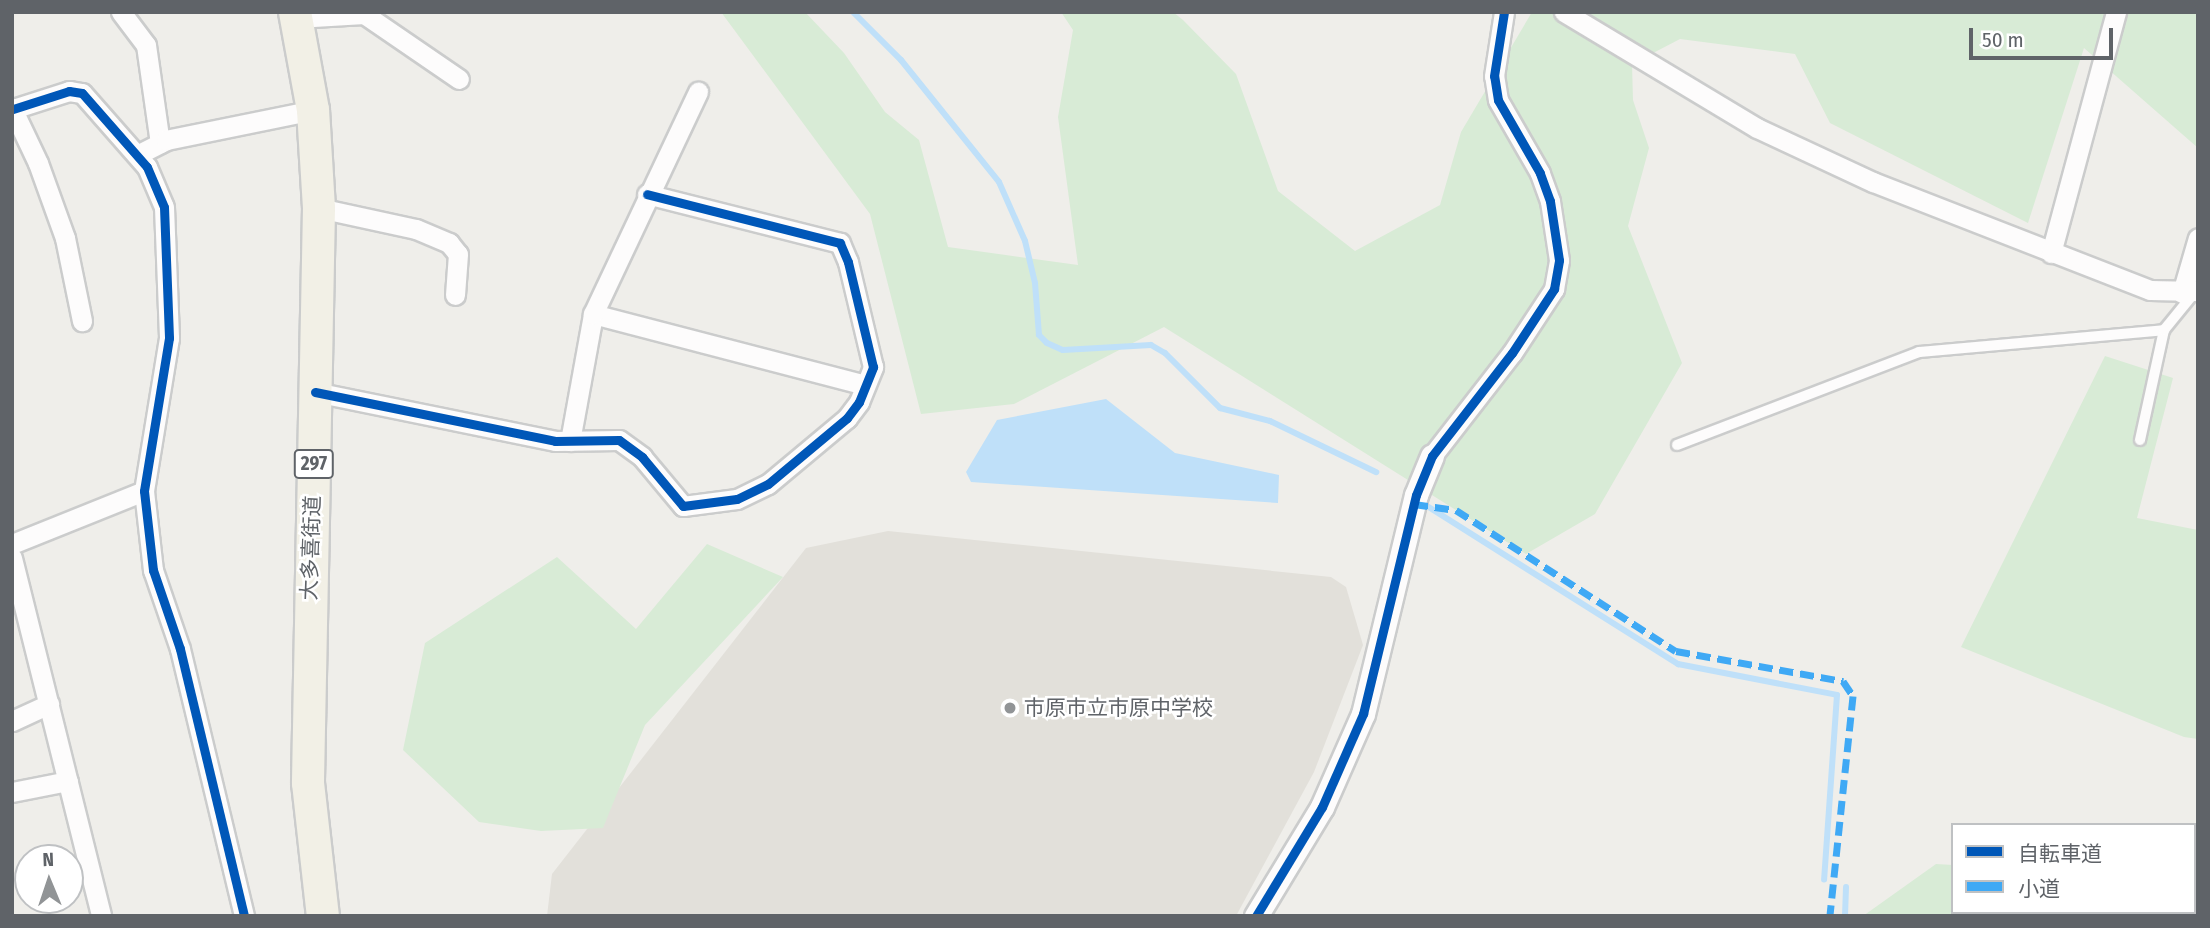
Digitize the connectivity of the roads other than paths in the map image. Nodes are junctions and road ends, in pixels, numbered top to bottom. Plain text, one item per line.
1 (121, 12) edge
2 (1504, 12) edge
3 (1564, 12) edge
4 (2116, 12) edge
5 (296, 15) edge
6 (459, 79) dead end
7 (698, 92) dead end
8 (13, 109) edge
9 (313, 110) junction
10 (160, 143) junction
11 (137, 155) junction
12 (647, 194) junction
13 (319, 208) junction
14 (2198, 238) edge
15 (2051, 253) junction
16 (2192, 292) edge
17 (456, 295) dead end
18 (593, 314) junction
19 (82, 321) dead end
20 (2164, 330) junction
21 (865, 386) junction
22 (315, 392) junction
23 (2140, 440) dead end
24 (570, 441) junction
25 (1677, 444) dead end
26 (1432, 456) joint
27 (145, 491) junction
28 (12, 544) edge
29 (12, 558) edge
30 (48, 704) junction
31 (12, 721) edge
32 (68, 781) junction
33 (12, 792) edge
34 (101, 916) edge
35 (244, 916) edge
36 (324, 916) edge
37 (1256, 916) edge

1 - 10 street
2 - 26 street
3 - 15 street
4 - 15 street
5 - 6 street
5 - 9 highway, 大多喜街道 / 297
7 - 12 street
8 - 11 street
8 - 19 street
9 - 10 street
9 - 13 highway, 大多喜街道 / 297
10 - 11 street
11 - 27 street
12 - 18 street
12 - 21 street
13 - 17 street
13 - 22 highway, 大多喜街道 / 297
14 - 16 street
15 - 16 street
16 - 20 lane
18 - 21 street
18 - 24 street
20 - 23 lane
20 - 25 lane
21 - 24 street
22 - 24 street
22 - 36 highway, 大多喜街道 / 297
26 - 37 street
27 - 28 street
27 - 35 street
29 - 30 street
30 - 31 street
30 - 32 street
32 - 33 street
32 - 34 street

